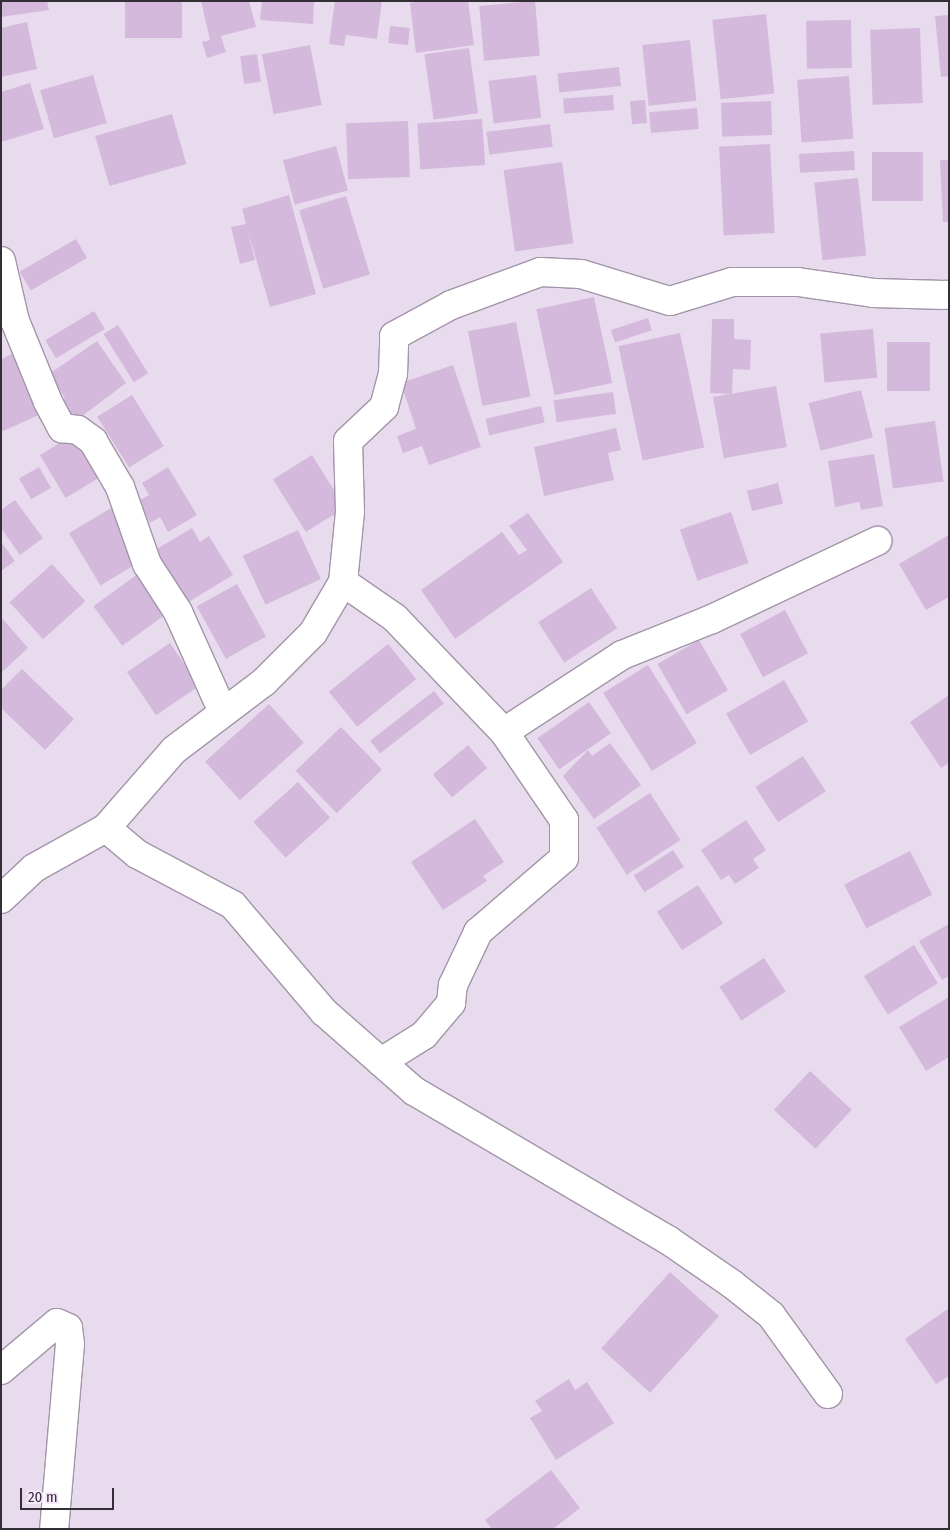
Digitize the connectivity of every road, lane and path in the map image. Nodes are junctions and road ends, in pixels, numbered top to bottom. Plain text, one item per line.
1 (1, 261) edge
2 (949, 295) edge
3 (877, 541) dead end
4 (343, 582) junction
5 (224, 712) junction
6 (504, 732) junction
7 (106, 828) junction
8 (1, 900) edge
9 (382, 1062) junction
10 (1, 1370) edge
11 (828, 1394) dead end
12 (54, 1529) edge

1 - 5 street
2 - 4 street
3 - 6 street
4 - 5 street
4 - 6 street
5 - 7 street
6 - 9 street
7 - 8 street
7 - 9 street
9 - 11 street
10 - 12 street

